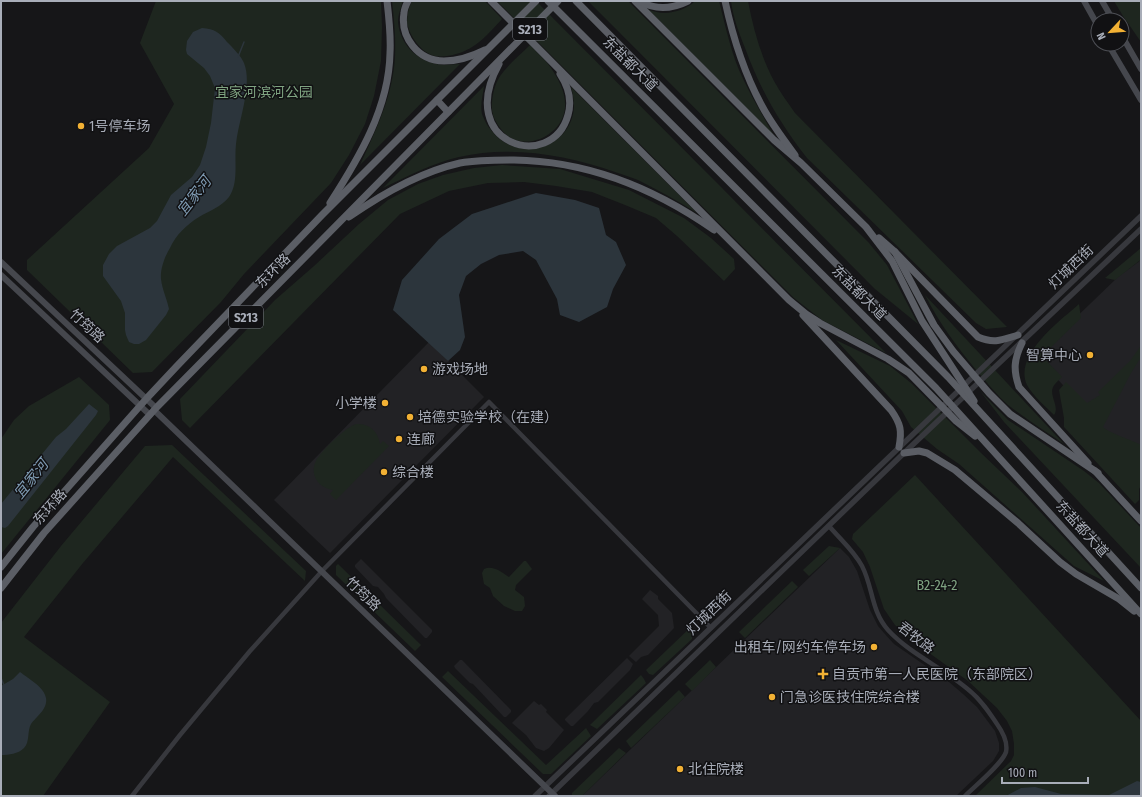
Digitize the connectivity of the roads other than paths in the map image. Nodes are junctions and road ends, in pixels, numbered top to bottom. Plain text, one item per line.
1 (387, 1) edge
2 (408, 1) edge
3 (492, 1) edge
4 (536, 1) edge
5 (548, 1) edge
6 (558, 1) edge
7 (576, 1) edge
8 (635, 1) edge
9 (639, 1) edge
10 (688, 1) edge
11 (725, 1) edge
12 (1084, 1) edge
13 (1102, 1) edge
14 (1090, 12) edge
15 (1108, 12) edge
16 (491, 47) junction
17 (1130, 50) edge
18 (1113, 52) edge
19 (502, 58) junction
20 (554, 64) junction
21 (1141, 70) edge
22 (437, 100) junction
23 (1141, 100) edge
24 (448, 112) junction
25 (801, 163) junction
26 (322, 215) junction
27 (1141, 216) edge
28 (866, 227) junction
29 (334, 228) junction
30 (1141, 228) edge
31 (726, 238) junction
32 (895, 252) junction
33 (1, 262) edge
34 (1, 275) edge
35 (789, 300) junction
36 (1018, 335) junction
37 (1022, 343) junction
38 (147, 398) junction
39 (140, 406) junction
40 (153, 411) junction
41 (985, 418) junction
42 (899, 447) junction
43 (991, 449) junction
44 (904, 453) junction
45 (1098, 473) junction
46 (1141, 520) edge
47 (829, 526) junction
48 (1, 567) edge
49 (322, 571) junction
50 (1, 588) edge
51 (1141, 588) edge
52 (1141, 615) edge
53 (711, 628) junction
54 (545, 787) junction
55 (552, 795) edge
56 (132, 796) edge
57 (535, 796) edge
58 (965, 796) edge

1 - 26 highway
2 - 16 highway
3 - 20 highway
4 - 16 highway, 东环路 / S213
5 - 43 highway, 东盐都大道
6 - 19 highway, 东环路 / S213
7 - 41 highway, 东盐都大道
8 - 25 highway
9 - 10 highway
11 - 25 highway
12 - 14 main road
13 - 15 main road
16 - 22 highway, 东环路 / S213
17 - 21 main road
18 - 23 main road
19 - 20 highway
19 - 24 highway, 东环路 / S213
20 - 31 highway
22 - 24 highway
22 - 26 highway, 东环路 / S213
24 - 29 highway, 东环路 / S213
25 - 28 highway
26 - 38 highway, 东环路 / S213
27 - 36 street, 灯城西街
28 - 32 highway
28 - 41 highway
29 - 31 highway
29 - 40 highway, 东环路 / S213
30 - 37 street, 灯城西街
31 - 35 highway
32 - 36 highway
32 - 45 highway
33 - 38 main road, 竹筠路
34 - 39 main road, 竹筠路
35 - 42 highway
35 - 43 highway
36 - 42 street, 灯城西街
37 - 44 street, 灯城西街
37 - 45 highway
38 - 39 highway, 东环路 / S213
38 - 40 main road, 竹筠路
39 - 40 main road, 竹筠路
39 - 48 highway, 东环路 / S213
40 - 49 main road, 竹筠路
40 - 50 highway, 东环路 / S213
41 - 51 highway, 东盐都大道
42 - 53 street, 灯城西街
43 - 52 highway, 东盐都大道
44 - 47 street, 灯城西街
44 - 52 highway
45 - 46 highway
47 - 55 street, 灯城西街
47 - 58 street, 君牧路
49 - 53 street
49 - 54 main road, 竹筠路
49 - 56 street
53 - 54 street, 灯城西街
54 - 55 main road, 竹筠路
54 - 57 street, 灯城西街

